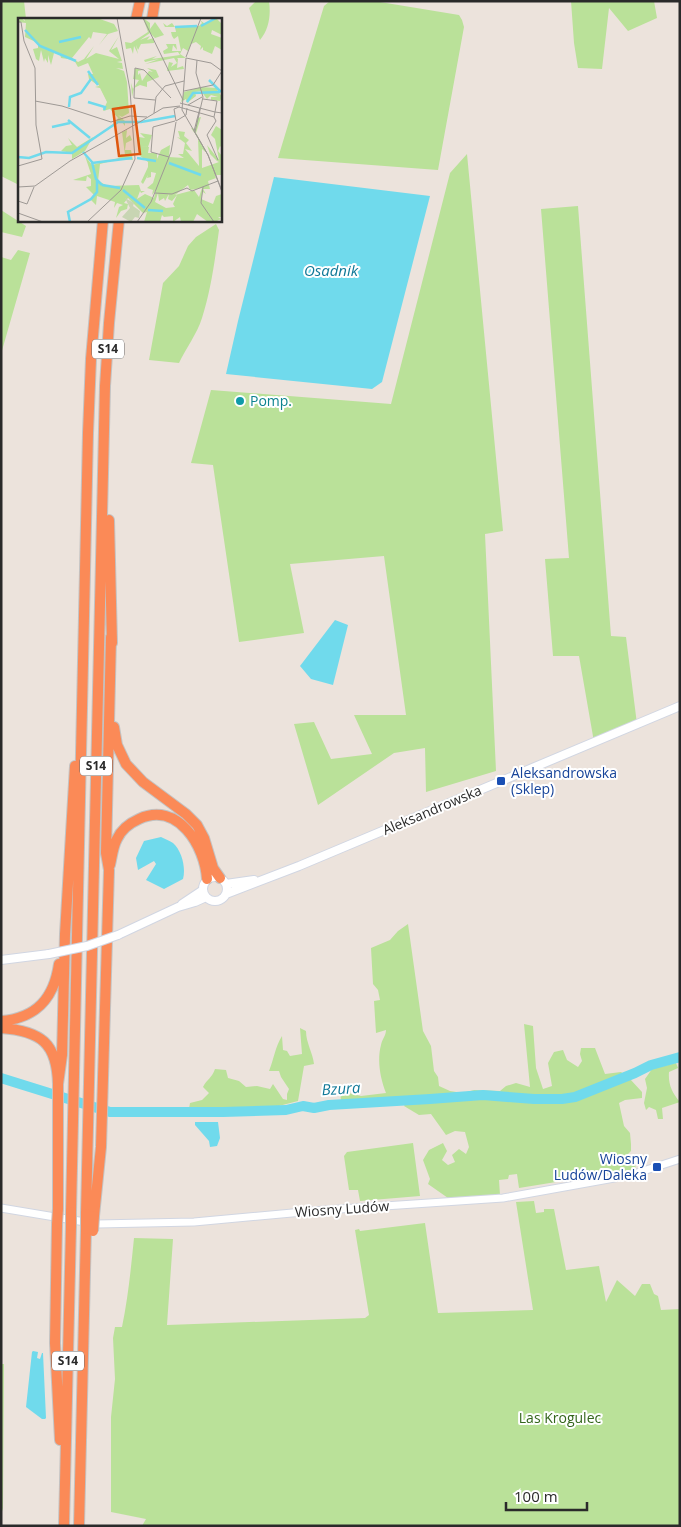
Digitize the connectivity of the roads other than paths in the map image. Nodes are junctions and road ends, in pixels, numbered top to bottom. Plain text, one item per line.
1 (140, 1) edge
2 (156, 1) edge
3 (136, 18) edge
4 (152, 18) edge
5 (103, 221) edge
6 (119, 221) edge
7 (104, 439) junction
8 (112, 637) junction
9 (82, 693) junction
10 (680, 706) edge
11 (109, 870) junction
12 (267, 878) junction
13 (207, 879) junction
14 (223, 881) junction
15 (204, 893) junction
16 (226, 894) junction
17 (65, 934) junction
18 (1, 960) edge
19 (1, 1020) edge
20 (1, 1028) edge
21 (58, 1084) junction
22 (680, 1159) edge
23 (1, 1208) edge
24 (90, 1215) junction
25 (65, 1495) junction
26 (64, 1526) edge
27 (79, 1526) edge

1 - 3 highway
2 - 4 highway
5 - 9 highway, S14
6 - 7 highway, S14
7 - 8 highway
7 - 24 highway, S14
8 - 11 highway
8 - 14 highway
9 - 17 highway
9 - 25 highway, S14, bridge
10 - 12 main road, Aleksandrowska
11 - 13 highway
11 - 24 highway
12 - 14 main road, Aleksandrowska
12 - 16 main road, Aleksandrowska
13 - 14 main road
13 - 15 main road
14 - 16 main road
15 - 16 main road
15 - 18 main road, bridge
17 - 19 highway
17 - 21 highway
20 - 21 highway
21 - 25 highway, bridge
22 - 23 street, Wiosny Ludów
24 - 27 highway, S14, bridge
25 - 26 highway, S14

